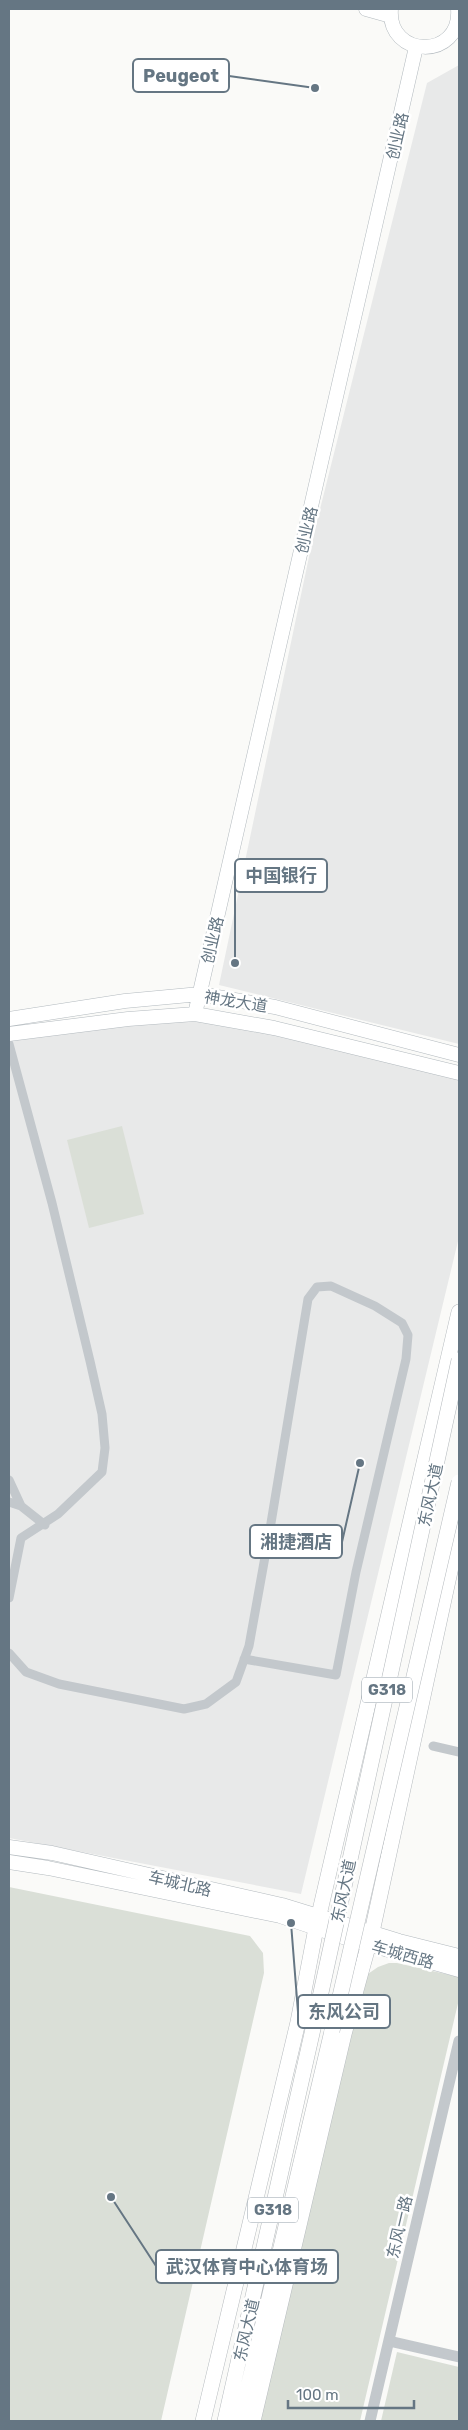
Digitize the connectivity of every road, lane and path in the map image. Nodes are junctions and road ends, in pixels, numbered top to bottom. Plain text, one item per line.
1 (366, 9) edge
2 (391, 12) edge
3 (458, 14) edge
4 (456, 31) edge
5 (416, 47) junction
6 (200, 994) junction
7 (195, 1014) junction
8 (9, 1019) edge
9 (9, 1034) edge
10 (9, 1044) edge
11 (459, 1055) edge
12 (459, 1073) edge
13 (459, 1312) edge
14 (459, 1360) edge
15 (9, 1480) edge
16 (459, 1482) edge
17 (9, 1502) edge
18 (21, 1506) junction
19 (44, 1525) junction
20 (459, 1530) edge
21 (9, 1598) edge
22 (9, 1653) edge
23 (244, 1659) junction
24 (433, 1746) dead end
25 (459, 1752) edge
26 (9, 1847) edge
27 (9, 1862) edge
28 (318, 1922) junction
29 (348, 1931) joint
30 (370, 1938) junction
31 (459, 1956) edge
32 (459, 1970) edge
33 (459, 2041) edge
34 (389, 2341) junction
35 (459, 2357) edge
36 (203, 2421) edge
37 (225, 2421) edge
38 (240, 2421) edge
39 (253, 2421) edge
40 (370, 2421) edge

1 - 2 main road
2 - 5 main road
3 - 4 main road
4 - 5 main road
5 - 6 main road, 创业路
6 - 7 main road, 创业路
6 - 8 main road, 神龙大道
6 - 11 main road, 神龙大道
7 - 9 main road, 神龙大道
7 - 12 main road, 神龙大道
10 - 19 street
13 - 28 main road
14 - 37 main road, 东风大道 / G318, bridge
15 - 18 street
16 - 38 main road, 东风大道 / G318, bridge
17 - 18 street
18 - 19 street
19 - 21 street
20 - 30 main road
22 - 23 street
23 - 23 street
24 - 25 street
26 - 28 main road, 车城北路
27 - 28 main road, 车城北路
28 - 29 main road, 车城北路
28 - 36 main road
29 - 30 main road, 车城西路
30 - 31 main road, 车城西路
30 - 32 main road, 车城西路
30 - 39 main road
33 - 34 street, 东风一路
34 - 35 street
34 - 40 street, 东风一路

